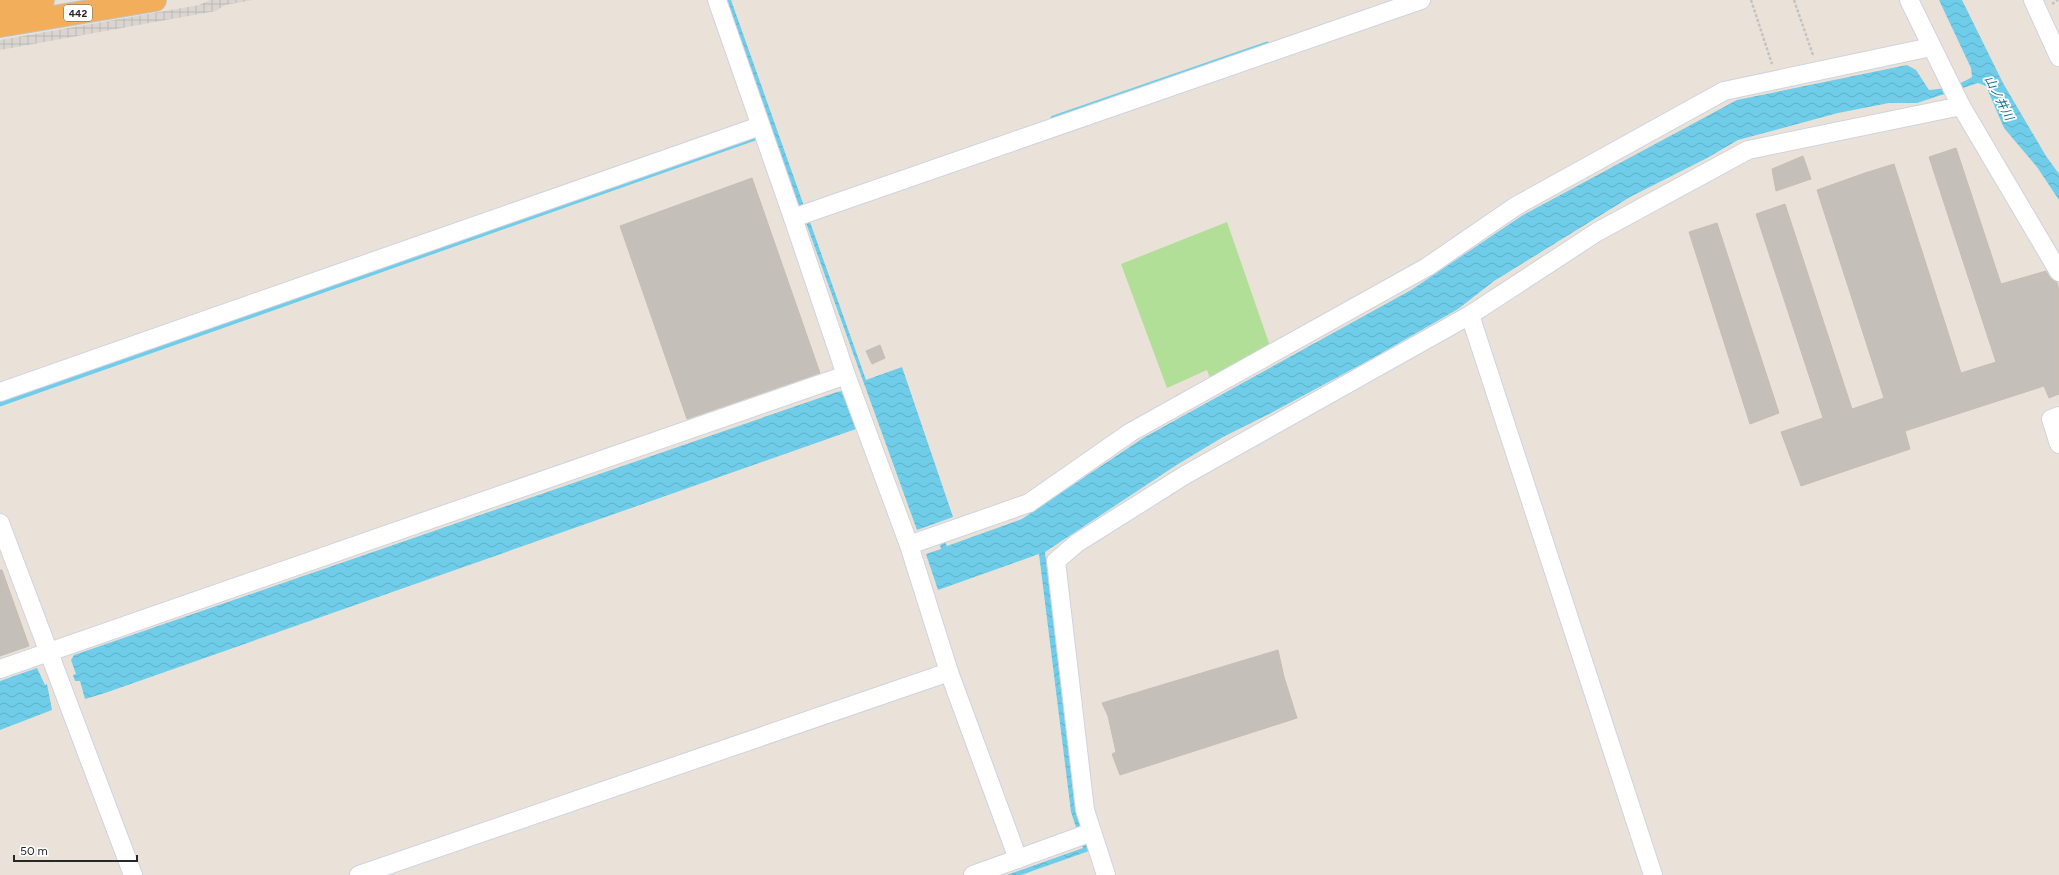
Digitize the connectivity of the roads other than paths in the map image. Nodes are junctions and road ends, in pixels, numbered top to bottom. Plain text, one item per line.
1 (43, 0) edge
2 (155, 0) edge
3 (717, 0) edge
4 (1909, 0) edge
5 (2033, 0) edge
6 (1410, 2) edge
7 (0, 7) edge
8 (0, 26) edge
9 (1931, 47) junction
10 (2059, 57) edge
11 (1961, 106) junction
12 (760, 126) junction
13 (794, 218) junction
14 (2059, 272) edge
15 (1470, 315) junction
16 (848, 380) junction
17 (0, 392) edge
18 (2059, 416) edge
19 (2059, 444) edge
20 (0, 523) edge
21 (909, 545) junction
22 (51, 655) junction
23 (0, 669) edge
24 (949, 672) junction
25 (1092, 832) junction
26 (1018, 859) junction
27 (133, 875) edge
28 (359, 875) edge
29 (973, 875) edge
30 (1106, 875) edge
31 (1653, 875) edge

1 - 7 highway
2 - 8 highway, 442
3 - 12 street
4 - 9 street
5 - 10 street
6 - 13 street
9 - 11 street
9 - 21 street
11 - 14 street
11 - 15 street
12 - 13 street
12 - 17 street
13 - 16 street
15 - 25 street
15 - 31 street
16 - 21 street
16 - 22 street
18 - 19 street
20 - 22 street
21 - 24 street
22 - 23 street
22 - 27 street
24 - 26 street
24 - 28 street
25 - 26 street
25 - 30 street
26 - 29 street

